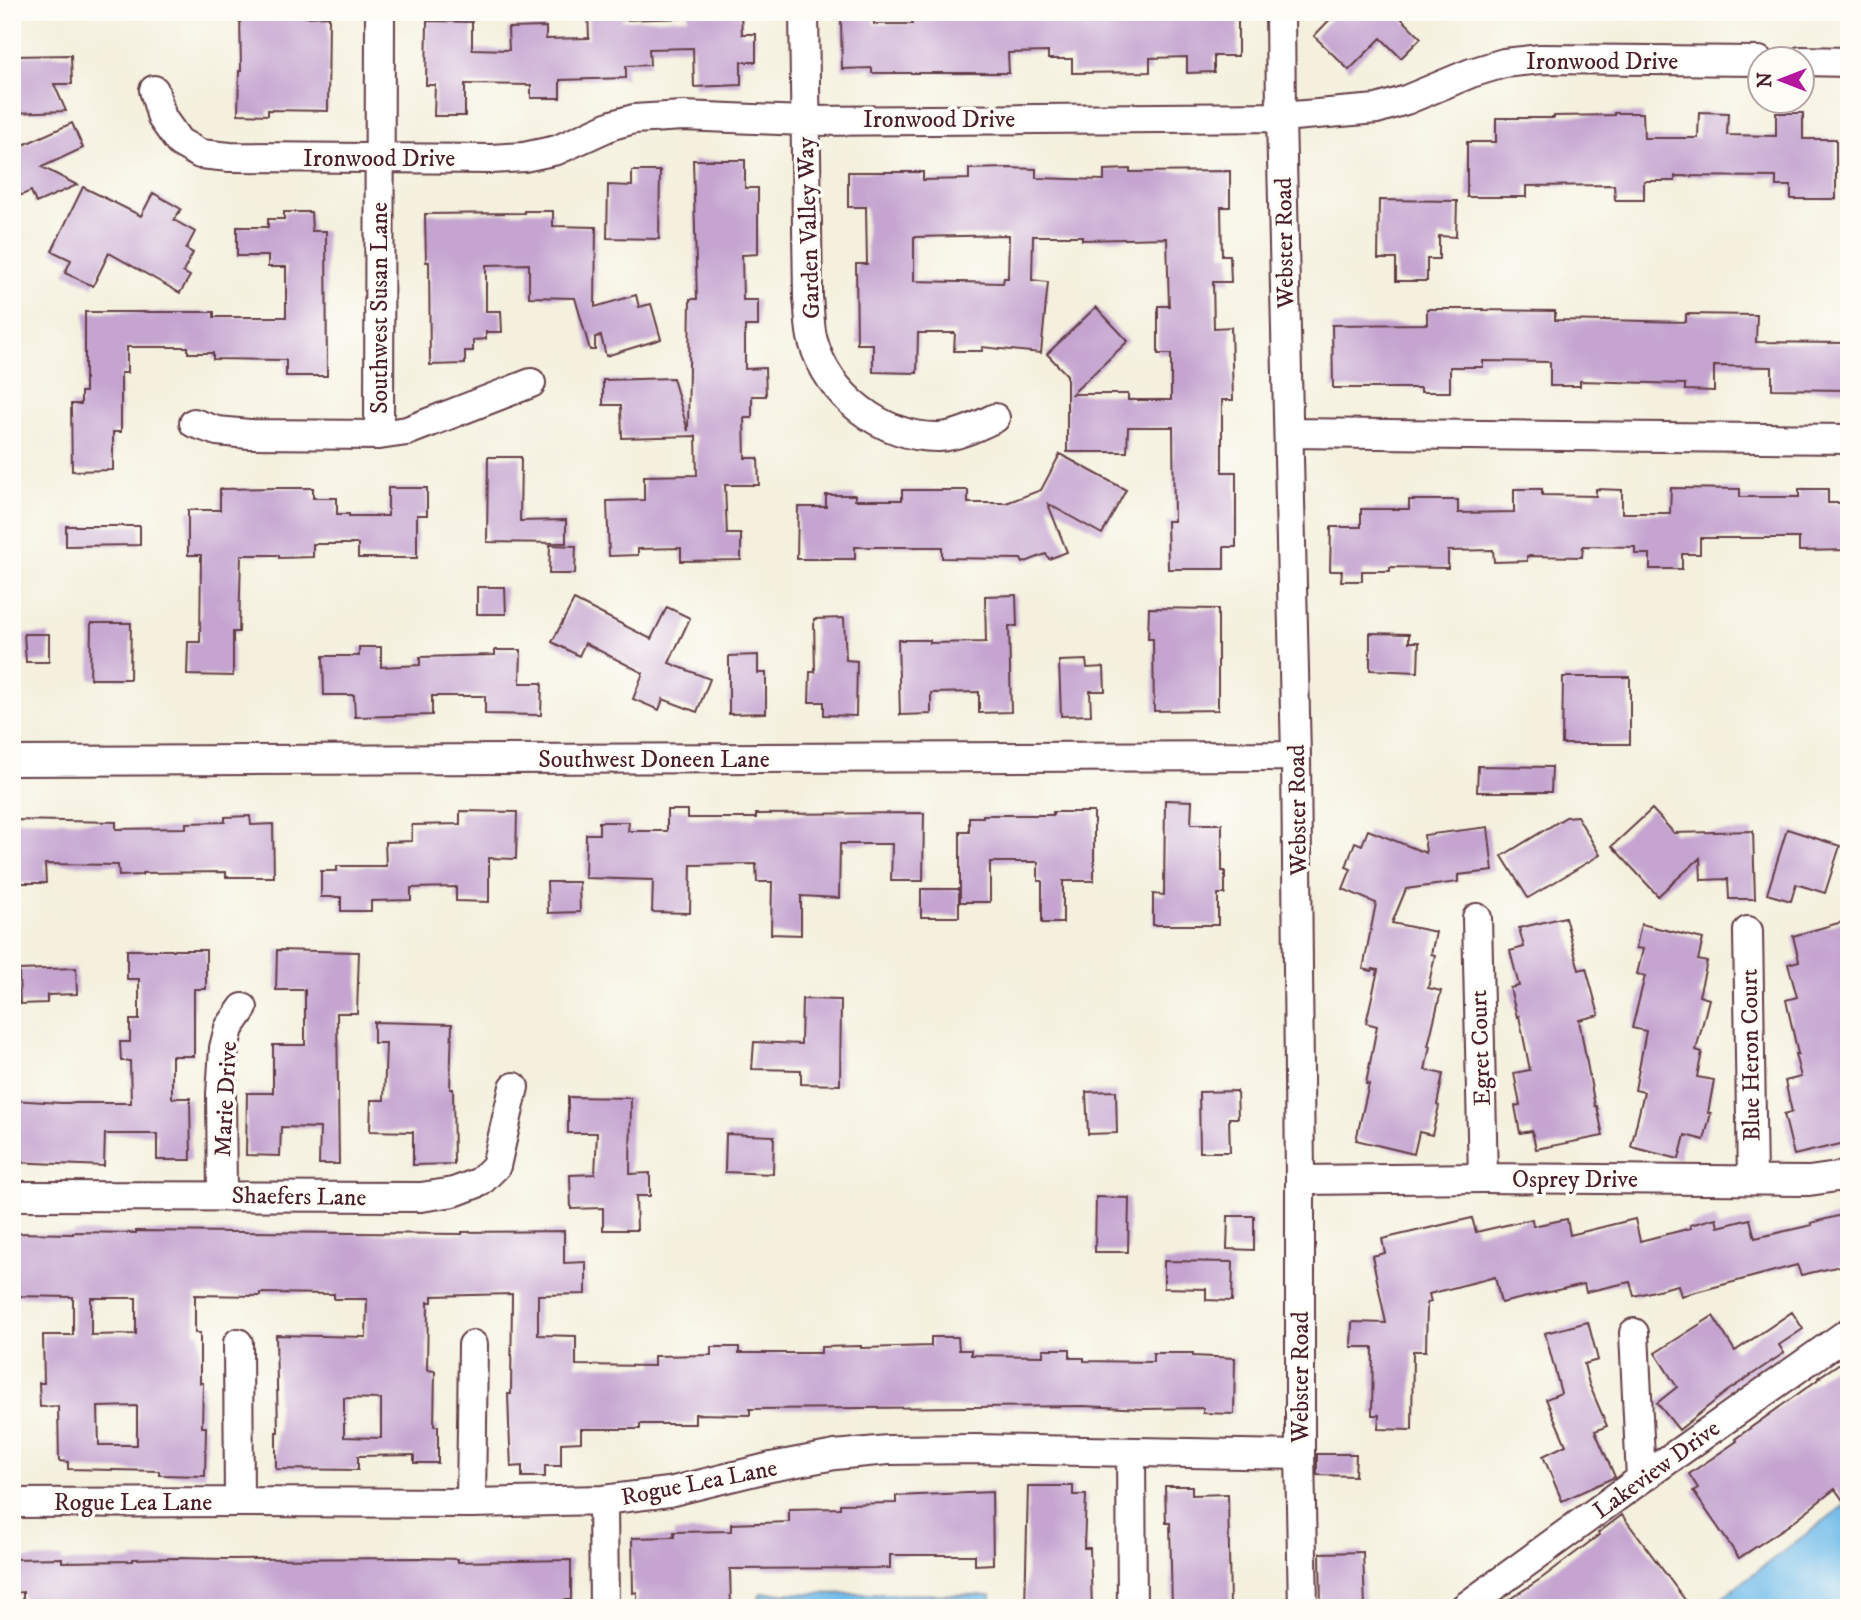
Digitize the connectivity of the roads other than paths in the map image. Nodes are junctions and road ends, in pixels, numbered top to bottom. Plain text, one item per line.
1 (380, 12) edge
2 (804, 12) edge
3 (1280, 12) edge
4 (1745, 61) edge
5 (1815, 61) edge
6 (1849, 62) edge
7 (154, 90) dead end
8 (1281, 117) junction
9 (804, 121) junction
10 (380, 159) junction
11 (531, 383) dead end
12 (995, 418) dead end
13 (194, 423) dead end
14 (1289, 433) junction
15 (379, 435) junction
16 (1849, 439) edge
17 (1296, 756) junction
18 (12, 761) edge
19 (1476, 918) dead end
20 (1748, 931) dead end
21 (243, 1008) dead end
22 (514, 1087) dead end
23 (1849, 1173) edge
24 (1483, 1178) junction
25 (1300, 1180) junction
26 (1752, 1180) junction
27 (222, 1195) junction
28 (12, 1196) edge
29 (1634, 1332) dead end
30 (1849, 1332) edge
31 (238, 1343) dead end
32 (472, 1345) dead end
33 (1131, 1453) junction
34 (1300, 1455) junction
35 (1641, 1479) junction
36 (603, 1500) junction
37 (239, 1502) junction
38 (12, 1503) edge
39 (471, 1503) junction
40 (604, 1608) edge
41 (1132, 1608) edge
42 (1303, 1608) edge
43 (1464, 1608) edge

1 - 10 street, Southwest Susan Lane
2 - 9 street, Garden Valley Way
3 - 8 street, Webster Road
4 - 8 street, Ironwood Drive
5 - 6 street
7 - 10 street, Ironwood Drive
8 - 9 street, Ironwood Drive
8 - 14 street, Webster Road
9 - 10 street, Ironwood Drive
9 - 12 street, Garden Valley Way
10 - 15 street, Southwest Susan Lane
11 - 15 street
13 - 15 street
14 - 16 street
14 - 17 street, Webster Road
17 - 18 street, Southwest Doneen Lane
17 - 25 street, Webster Road
19 - 24 street, Egret Court
20 - 26 street, Blue Heron Court
21 - 27 street, Marie Drive
22 - 27 street, Shaefers Lane
23 - 26 street, Osprey Drive
24 - 25 street, Osprey Drive
24 - 26 street, Osprey Drive
25 - 34 street, Webster Road
27 - 28 street, Shaefers Lane
29 - 35 street
30 - 35 street, Lakeview Drive
31 - 37 street
32 - 39 street
33 - 34 street, Rogue Lea Lane
33 - 36 street, Rogue Lea Lane
33 - 41 street
34 - 42 street, Webster Road
35 - 43 street, Lakeview Drive
36 - 39 street, Rogue Lea Lane
36 - 40 street
37 - 38 street, Rogue Lea Lane
37 - 39 street, Rogue Lea Lane

